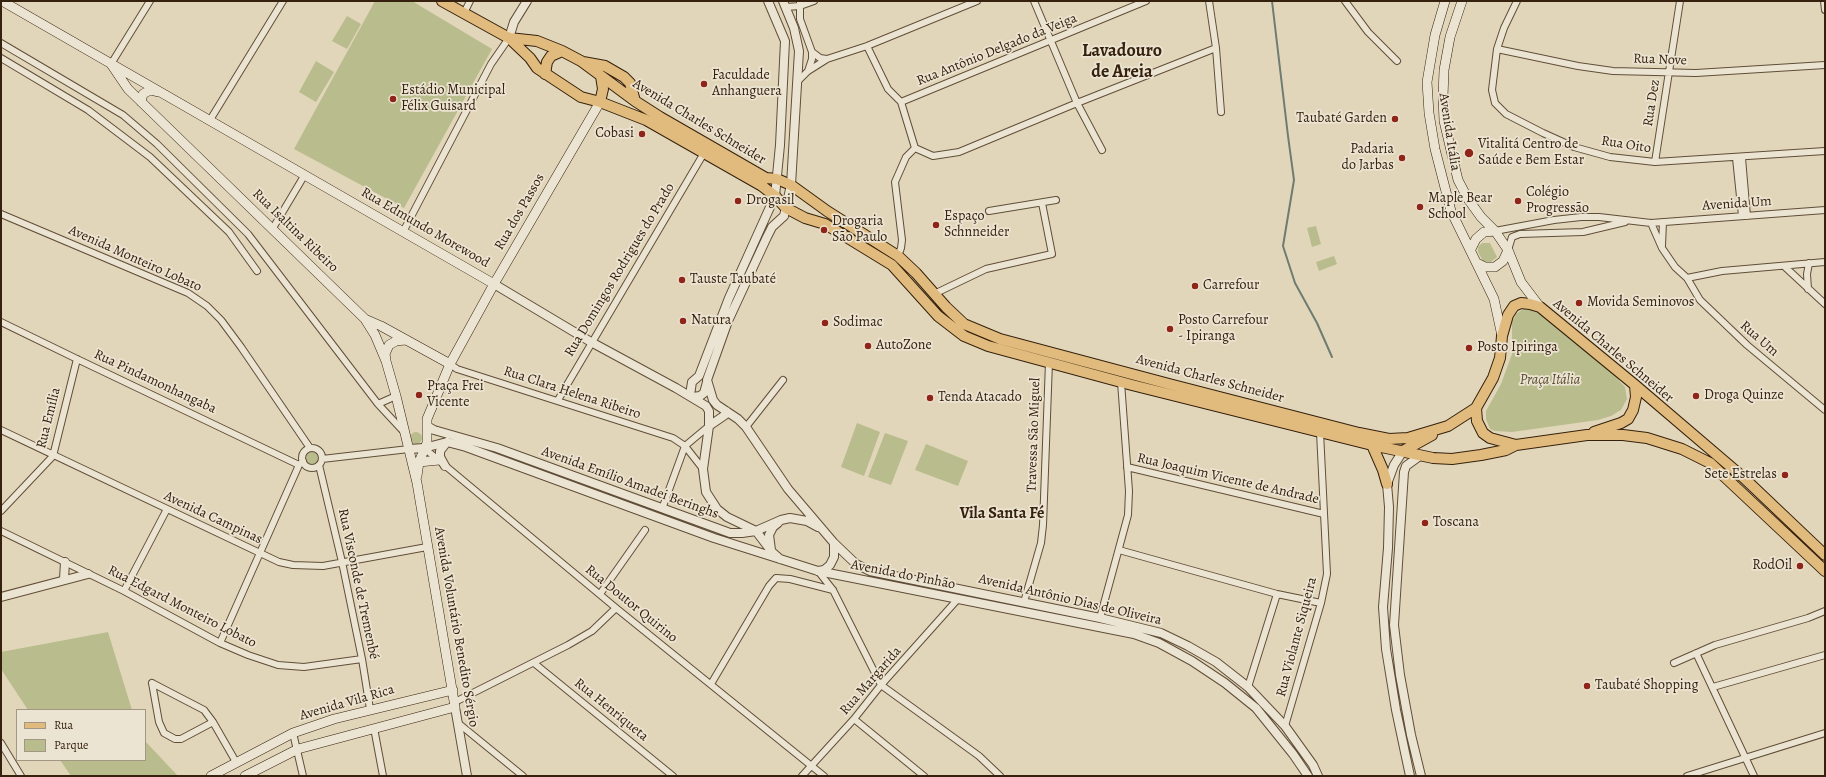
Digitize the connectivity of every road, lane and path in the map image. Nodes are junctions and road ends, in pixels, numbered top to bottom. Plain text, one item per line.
1 (150, 1) edge
2 (283, 1) edge
3 (470, 1) edge
4 (527, 1) edge
5 (768, 1) edge
6 (814, 1) edge
7 (977, 1) edge
8 (1034, 1) edge
9 (1146, 1) edge
10 (1209, 1) edge
11 (1345, 1) edge
12 (1445, 1) edge
13 (1462, 1) edge
14 (1517, 1) edge
15 (1680, 1) edge
16 (1824, 1) edge
17 (2, 2) edge
18 (445, 2) edge
19 (785, 4) edge
20 (800, 4) edge
21 (1825, 10) edge
22 (464, 13) junction
23 (509, 38) junction
24 (1050, 40) junction
25 (1, 43) edge
26 (867, 46) junction
27 (1216, 48) junction
28 (1497, 49) junction
29 (562, 51) junction
30 (812, 52) junction
31 (1, 58) edge
32 (827, 59) junction
33 (581, 61) junction
34 (1397, 61) dead end
35 (111, 64) junction
36 (1825, 65) edge
37 (808, 70) junction
38 (1669, 73) junction
39 (545, 74) junction
40 (601, 76) junction
41 (784, 77) junction
42 (798, 81) junction
43 (162, 93) junction
44 (635, 101) junction
45 (141, 102) junction
46 (600, 102) junction
47 (901, 102) junction
48 (1077, 103) junction
49 (782, 106) junction
50 (794, 112) junction
51 (1221, 112) dead end
52 (210, 120) junction
53 (915, 148) junction
54 (1102, 150) dead end
55 (1825, 152) edge
56 (704, 153) junction
57 (1739, 158) junction
58 (1655, 162) junction
59 (304, 176) junction
60 (777, 179) junction
61 (791, 185) junction
62 (775, 196) junction
63 (813, 200) junction
64 (1056, 200) dead end
65 (1042, 202) junction
66 (1825, 210) edge
67 (989, 211) dead end
68 (785, 212) junction
69 (1, 214) edge
70 (1744, 216) junction
71 (805, 218) junction
72 (1627, 221) junction
73 (1663, 222) junction
74 (1651, 223) junction
75 (273, 228) junction
76 (1495, 231) junction
77 (403, 232) junction
78 (1662, 248) junction
79 (1471, 249) junction
80 (1508, 250) junction
81 (898, 256) junction
82 (1825, 262) edge
83 (1476, 263) junction
84 (1809, 263) junction
85 (1784, 266) junction
86 (257, 271) dead end
87 (1687, 278) junction
88 (494, 284) junction
89 (1808, 288) junction
90 (934, 294) junction
91 (1825, 304) edge
92 (1540, 308) junction
93 (365, 319) junction
94 (1, 322) edge
95 (1502, 336) junction
96 (405, 340) junction
97 (591, 342) junction
98 (77, 359) junction
99 (386, 361) junction
100 (1048, 362) junction
101 (450, 364) junction
102 (707, 380) junction
103 (783, 380) dead end
104 (1121, 382) junction
105 (1635, 385) junction
106 (396, 396) junction
107 (691, 396) junction
108 (558, 400) junction
109 (378, 404) junction
110 (1476, 408) junction
111 (1825, 410) edge
112 (726, 412) junction
113 (427, 426) junction
114 (709, 426) junction
115 (1448, 426) junction
116 (746, 427) junction
117 (1, 430) edge
118 (405, 432) junction
119 (1320, 432) junction
120 (1587, 435) junction
121 (447, 442) junction
122 (1372, 445) junction
123 (1516, 445) junction
124 (685, 446) junction
125 (310, 448) junction
126 (424, 448) junction
127 (409, 449) junction
128 (1403, 451) junction
129 (1421, 455) junction
130 (53, 456) junction
131 (321, 462) junction
132 (419, 462) junction
133 (301, 463) junction
134 (442, 463) junction
135 (1127, 467) junction
136 (703, 469) junction
137 (417, 483) junction
138 (1387, 484) junction
139 (1389, 507) junction
140 (1403, 508) junction
141 (167, 509) junction
142 (662, 509) junction
143 (1, 511) edge
144 (1324, 514) junction
145 (782, 520) junction
146 (645, 530) dead end
147 (824, 530) junction
148 (1, 531) edge
149 (756, 531) junction
150 (834, 543) junction
151 (427, 547) junction
152 (1118, 550) junction
153 (772, 552) junction
154 (260, 554) junction
155 (1825, 556) edge
156 (782, 561) junction
157 (65, 562) junction
158 (342, 562) junction
159 (818, 571) junction
160 (1825, 571) edge
161 (88, 574) junction
162 (64, 579) junction
163 (833, 590) junction
164 (124, 591) junction
165 (600, 594) junction
166 (1277, 594) junction
167 (1, 597) edge
168 (957, 600) junction
169 (1024, 602) junction
170 (1321, 603) junction
171 (616, 608) junction
172 (1825, 611) edge
173 (1100, 618) junction
174 (220, 643) junction
175 (1696, 653) junction
176 (1825, 655) edge
177 (362, 659) junction
178 (534, 663) junction
179 (1674, 663) dead end
180 (711, 684) junction
181 (881, 685) junction
182 (1248, 687) junction
183 (1713, 687) junction
184 (453, 690) junction
185 (455, 705) junction
186 (370, 709) junction
187 (854, 719) junction
188 (213, 722) junction
189 (458, 723) junction
190 (1285, 726) junction
191 (374, 728) junction
192 (293, 733) junction
193 (1825, 734) edge
194 (1, 743) edge
195 (298, 748) junction
196 (1746, 758) junction
197 (236, 762) junction
198 (812, 765) junction
199 (217, 775) edge
200 (21, 776) edge
201 (245, 776) edge
202 (304, 776) edge
203 (383, 776) edge
204 (467, 776) edge
205 (523, 776) edge
206 (673, 776) edge
207 (802, 776) edge
208 (824, 776) edge
209 (924, 776) edge
210 (1000, 776) edge
211 (1308, 776) edge
212 (1318, 776) edge
213 (1410, 776) edge
214 (1422, 776) edge
215 (1687, 776) edge
216 (1754, 776) edge

1 - 35 street
2 - 52 street
3 - 22 street
4 - 23 street
5 - 41 street
6 - 20 street
7 - 26 street
8 - 24 street
9 - 24 street, Rua Antônio Delgado da Veiga
10 - 27 street
11 - 34 street
12 - 79 main road, Avenida Itália
13 - 76 main road, Avenida Itália
14 - 28 street, Rua Oito
15 - 38 street, Rua Dez
16 - 21 street
17 - 35 main road, Rua Edmundo Morewood
18 - 22 main road, Avenida Charles Schneider
19 - 20 street
19 - 42 street
20 - 30 street
22 - 23 main road, Avenida Charles Schneider
23 - 29 main road, Avenida Charles Schneider
23 - 39 main road, Avenida Charles Schneider
23 - 77 street
24 - 47 street, Rua Antônio Delgado da Veiga
24 - 48 street
25 - 109 street
26 - 32 street
26 - 47 street
27 - 48 street
27 - 51 street
28 - 38 street, Rua Nove
28 - 58 street, Rua Oito
29 - 33 main road, Avenida Charles Schneider
29 - 39 main road
30 - 32 street
30 - 37 street
31 - 86 street
32 - 37 street
33 - 40 main road, Avenida Charles Schneider
33 - 44 main road
35 - 43 main road, Rua Edmundo Morewood
35 - 45 main road, Rua Isaltina Ribeiro
36 - 38 street, Rua Nove
37 - 42 street
38 - 58 street, Rua Dez
39 - 46 main road, Avenida Charles Schneider
40 - 44 main road, Avenida Charles Schneider
40 - 46 main road
41 - 42 street
41 - 49 street
42 - 50 street
43 - 45 main road
43 - 52 main road, Rua Edmundo Morewood
44 - 60 main road, Avenida Charles Schneider
45 - 75 main road, Rua Isaltina Ribeiro
46 - 56 main road, Avenida Charles Schneider
46 - 88 main road, Rua dos Passos
47 - 53 street
48 - 53 street
48 - 54 street
49 - 50 street
49 - 60 street
50 - 61 street
52 - 59 main road, Rua Edmundo Morewood
53 - 81 street
55 - 57 street, Rua Oito
56 - 62 main road, Avenida Charles Schneider
56 - 97 street, Rua Domingos Rodrigues do Prado
57 - 58 street, Rua Oito
57 - 70 street
59 - 75 street
59 - 77 main road, Rua Edmundo Morewood
60 - 61 main road, Avenida Charles Schneider
60 - 62 street
61 - 63 main road, Avenida Charles Schneider
61 - 68 street
62 - 68 main road, Avenida Charles Schneider
62 - 107 street
63 - 71 main road
63 - 81 main road, Avenida Charles Schneider
64 - 65 street
65 - 67 street
65 - 90 street
66 - 70 street, Avenida Um
68 - 71 main road, Avenida Charles Schneider
68 - 102 street
69 - 125 street, Avenida Monteiro Lobato
70 - 73 street, Avenida Um
71 - 100 main road, Avenida Charles Schneider
72 - 74 street, Avenida Um
72 - 76 street, Avenida Um
72 - 80 street
73 - 74 street, Avenida Um
73 - 78 street
74 - 78 street, Rua Um
75 - 93 main road, Rua Isaltina Ribeiro
76 - 79 main road
76 - 80 main road
77 - 88 main road, Rua Edmundo Morewood
78 - 87 street, Rua Um
79 - 83 main road, Avenida Itália
80 - 83 main road
80 - 92 main road
81 - 90 main road, Avenida Charles Schneider
82 - 84 street
83 - 95 main road, Avenida Itália
84 - 85 street
84 - 89 street
85 - 87 street
85 - 89 street
87 - 111 street, Rua Um
88 - 97 street, Rua Edmundo Morewood
88 - 101 main road, Rua dos Passos
89 - 91 street
90 - 115 main road, Avenida Charles Schneider
92 - 95 main road, Avenida Charles Schneider
92 - 105 main road, Avenida Charles Schneider
93 - 96 main road
93 - 99 main road, Rua Isaltina Ribeiro
94 - 98 street, Rua Pindamonhangaba
95 - 110 main road, Avenida Charles Schneider
96 - 99 main road
96 - 101 main road
97 - 107 street, Rua Edmundo Morewood
97 - 108 street, Rua Domingos Rodrigues do Prado
98 - 130 street, Rua Emília
98 - 133 street, Rua Pindamonhangaba
99 - 106 main road, Rua Isaltina Ribeiro
100 - 104 main road, Avenida Charles Schneider
100 - 169 street, Travessa São Miguel
101 - 108 street, Rua Clara Helena Ribeiro
101 - 113 main road, Rua dos Passos
102 - 107 street
102 - 112 street, Avenida Antônio Dias de Oliveira
103 - 116 street
104 - 119 main road, Avenida Charles Schneider
104 - 135 street
105 - 120 main road
105 - 155 main road, Avenida Charles Schneider
106 - 109 street
106 - 118 main road, Rua Isaltina Ribeiro
107 - 114 street, Rua Edmundo Morewood
108 - 124 street, Rua Clara Helena Ribeiro
109 - 118 street
110 - 115 main road, Avenida Charles Schneider
110 - 123 main road
112 - 114 street
112 - 116 street, Avenida Antônio Dias de Oliveira
113 - 126 main road, Rua dos Passos
113 - 142 street, Avenida Emílio Amadei Beringhs
114 - 124 street
114 - 136 street
115 - 128 main road
116 - 147 street, Avenida Antônio Dias de Oliveira
117 - 130 street, Avenida Campinas
118 - 127 main road, Rua Isaltina Ribeiro
119 - 122 main road, Avenida Charles Schneider
119 - 144 street, Rua Violante Siqueira
120 - 123 main road, Avenida Charles Schneider
120 - 160 main road, Avenida Charles Schneider
121 - 126 street, Rua Pindamonhangaba
121 - 134 street
121 - 156 street
122 - 128 main road, Avenida Charles Schneider
122 - 138 main road
123 - 129 main road, Avenida Charles Schneider
124 - 136 street
124 - 142 street
125 - 131 street
125 - 133 street
126 - 127 street, Rua Pindamonhangaba
126 - 132 main road, Avenida Voluntário Benedito Sérgio
126 - 134 street, Rua Doutor Quirino
127 - 131 street, Rua Pindamonhangaba
127 - 137 main road, Avenida Voluntário Benedito Sérgio
128 - 129 main road, Avenida Charles Schneider
128 - 138 street
129 - 140 street
130 - 141 street, Avenida Campinas
130 - 143 street, Rua Emília
131 - 133 street, Rua Pindamonhangaba
131 - 158 street, Rua Visconde de Tremenbé
132 - 134 main road
132 - 137 main road, Avenida Voluntário Benedito Sérgio
133 - 154 street
134 - 165 street, Rua Doutor Quirino
135 - 144 street, Rua Joaquim Vicente de Andrade
135 - 152 street
136 - 149 street
137 - 151 main road, Avenida Voluntário Benedito Sérgio
138 - 139 street
139 - 140 street
139 - 213 street
140 - 214 street
141 - 154 street, Avenida Campinas
141 - 164 street
142 - 149 street, Avenida Emílio Amadei Beringhs
144 - 170 street, Rua Violante Siqueira
145 - 147 street, Avenida Emílio Amadei Beringhs
145 - 149 street, Avenida Emílio Amadei Beringhs
145 - 153 street
146 - 165 street
147 - 150 street, Avenida Antônio Dias de Oliveira
148 - 157 street, Rua Edgard Monteiro Lobato
149 - 153 street
150 - 159 street
150 - 169 street, Avenida Antônio Dias de Oliveira
151 - 158 street, Avenida Campinas
151 - 184 main road, Avenida Voluntário Benedito Sérgio
152 - 166 street
152 - 173 street
153 - 156 street
154 - 158 street, Avenida Campinas
154 - 174 street
156 - 159 street
157 - 161 street, Rua Edgard Monteiro Lobato
157 - 162 street
158 - 177 street, Rua Visconde de Tremenbé
159 - 163 street
159 - 168 street, Avenida do Pinhão
161 - 162 street
161 - 164 street, Rua Edgard Monteiro Lobato
162 - 167 street
163 - 180 street
163 - 181 street
164 - 174 street, Rua Edgard Monteiro Lobato
165 - 171 street, Rua Doutor Quirino
166 - 170 street
166 - 182 street
168 - 181 street, Rua Margarida
168 - 211 street, Avenida do Pinhão
169 - 173 street, Avenida Antônio Dias de Oliveira
170 - 190 street, Rua Violante Siqueira
171 - 178 street
171 - 180 street, Rua Doutor Quirino
172 - 175 street
173 - 182 street, Avenida Antônio Dias de Oliveira
174 - 177 street, Rua Edgard Monteiro Lobato
175 - 179 street
175 - 183 street
176 - 183 street
177 - 186 street, Rua Visconde de Tremenbé
178 - 185 street
178 - 206 street, Rua Henriqueta
180 - 198 street, Rua Doutor Quirino
181 - 187 street, Rua Margarida
181 - 210 street
182 - 190 street, Avenida Antônio Dias de Oliveira
183 - 196 street
184 - 185 main road, Avenida Voluntário Benedito Sérgio
184 - 186 main road, Avenida Vila Rica
185 - 189 street, Avenida Voluntário Benedito Sérgio
185 - 191 main road
186 - 192 main road, Avenida Vila Rica
187 - 198 street, Rua Margarida
187 - 209 street
188 - 188 street
188 - 197 street
189 - 204 street, Avenida Voluntário Benedito Sérgio
189 - 205 street
190 - 212 street, Avenida Antônio Dias de Oliveira
191 - 195 main road
191 - 203 street
192 - 195 street
192 - 197 main road, Avenida Vila Rica
193 - 196 street
194 - 200 street
195 - 201 main road
195 - 202 street
196 - 215 street
196 - 216 street
197 - 199 main road, Avenida Vila Rica
198 - 207 street, Rua Margarida
198 - 208 street, Rua Doutor Quirino

